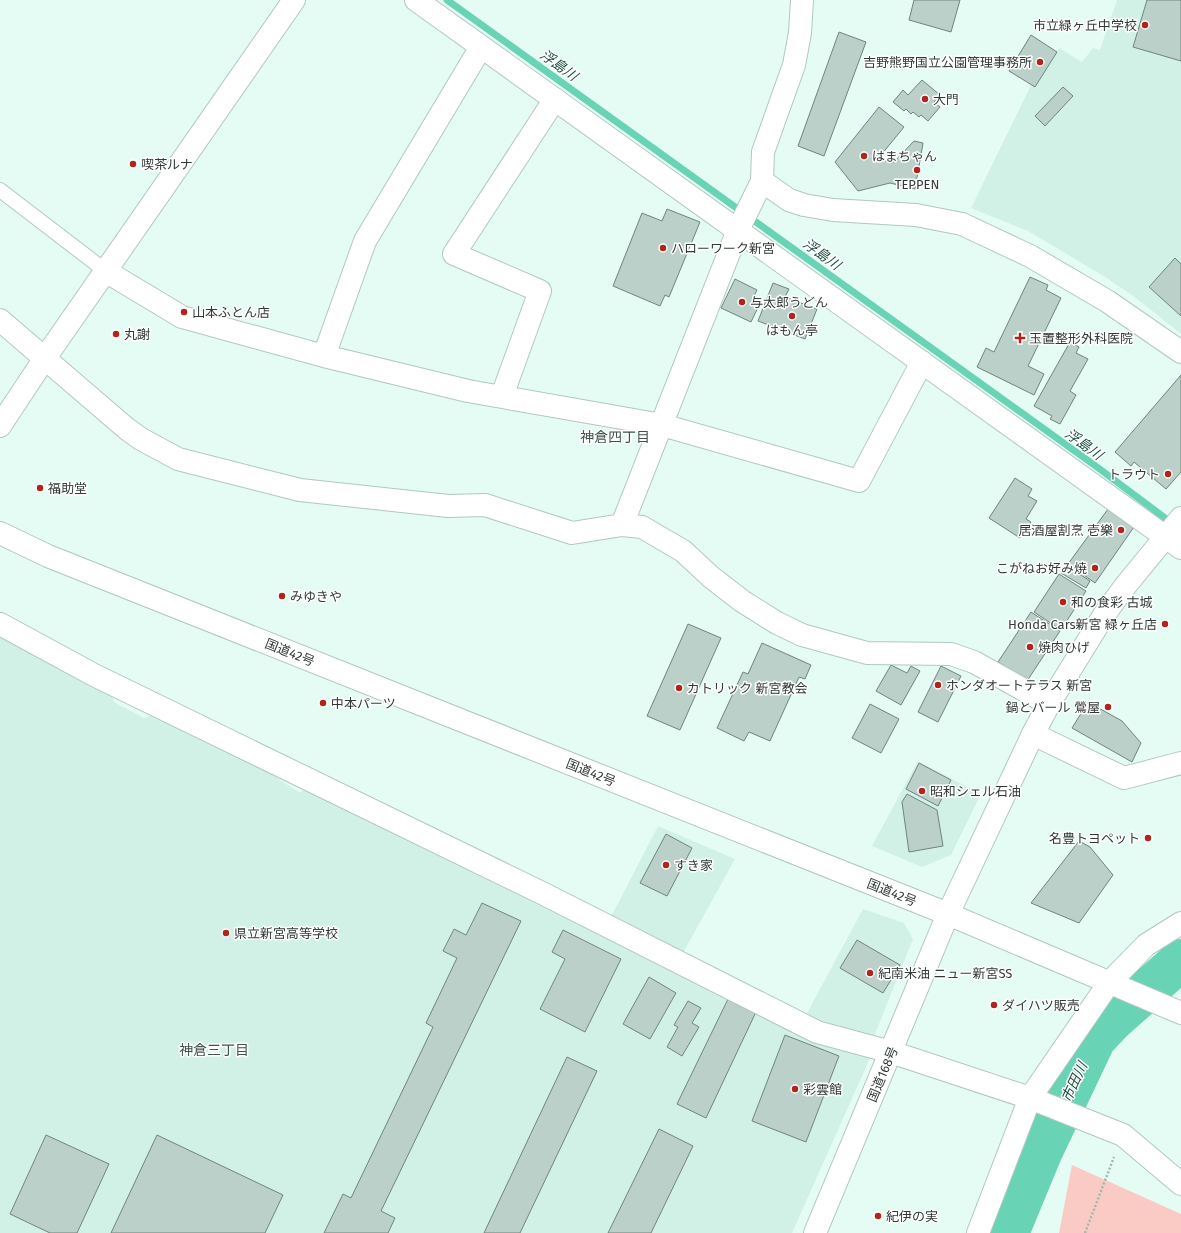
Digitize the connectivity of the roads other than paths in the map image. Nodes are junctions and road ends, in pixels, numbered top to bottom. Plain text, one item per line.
1 (294, 0) edge
2 (416, 0) edge
3 (802, 0) edge
4 (481, 47) junction
5 (555, 99) junction
6 (762, 181) junction
7 (0, 190) edge
8 (738, 230) junction
9 (106, 272) junction
10 (0, 320) edge
11 (1181, 352) edge
12 (324, 356) junction
13 (46, 358) junction
14 (922, 362) junction
15 (502, 396) junction
16 (662, 425) junction
17 (0, 426) edge
18 (1181, 518) edge
19 (622, 525) junction
20 (0, 533) edge
21 (1174, 542) edge
22 (0, 624) edge
23 (1049, 704) junction
24 (1033, 734) junction
25 (1181, 763) edge
26 (948, 914) junction
27 (1181, 923) edge
28 (1116, 986) junction
29 (1181, 1013) edge
30 (891, 1052) junction
31 (1034, 1099) junction
32 (1181, 1184) edge
33 (815, 1233) edge
34 (978, 1233) edge

1 - 9 main road
2 - 4 main road
3 - 6 main road
4 - 5 main road
4 - 12 main road
5 - 8 main road
5 - 15 main road
6 - 8 main road
6 - 11 main road
7 - 9 lane
8 - 14 main road
8 - 16 main road
9 - 12 main road
9 - 13 main road
10 - 13 main road
12 - 15 main road
13 - 17 main road
13 - 19 main road
14 - 16 main road
14 - 21 main road
15 - 16 main road
16 - 19 main road
18 - 21 main road, 国道168号
19 - 23 main road
20 - 26 main road, 国道42号
21 - 23 main road, 国道168号
22 - 30 main road
23 - 24 main road, 国道168号
24 - 25 main road
24 - 26 main road, 国道168号
26 - 28 main road, 国道42号
26 - 30 main road, 国道168号
27 - 28 main road
28 - 29 main road, 国道42号
28 - 31 main road
30 - 31 main road
30 - 33 main road, 国道168号
31 - 32 main road
31 - 34 main road

